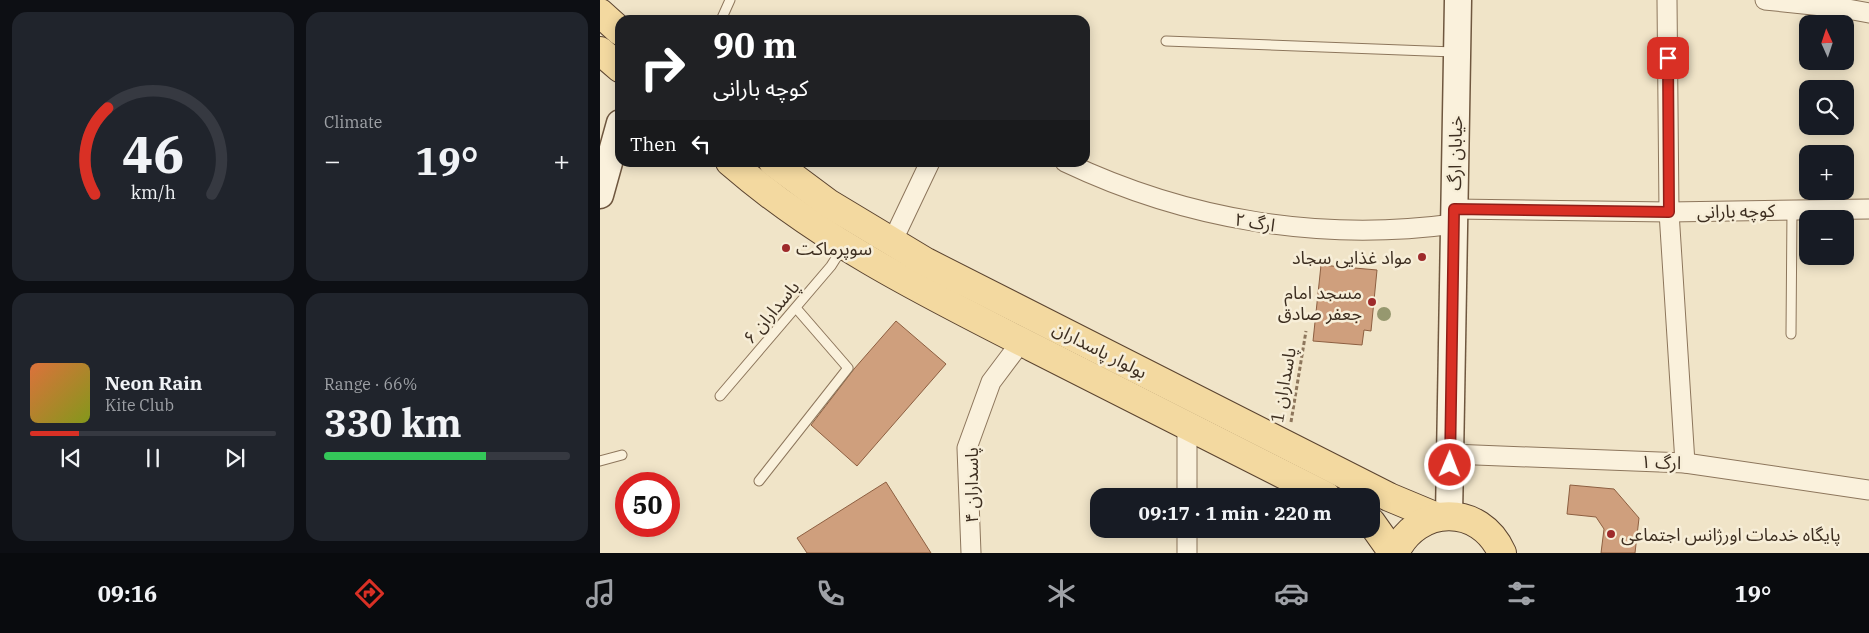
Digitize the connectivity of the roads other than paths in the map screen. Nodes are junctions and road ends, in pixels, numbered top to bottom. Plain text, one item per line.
1 (730, 0) edge
2 (1458, 0) edge
3 (1667, 0) edge
4 (1765, 0) edge
5 (1843, 4) edge
6 (600, 13) edge
7 (1869, 13) edge
8 (723, 15) edge
9 (615, 26) edge
10 (1166, 41) dead end
11 (600, 51) edge
12 (1457, 52) junction
13 (615, 64) edge
14 (615, 141) edge
15 (736, 167) edge
16 (780, 167) edge
17 (928, 167) edge
18 (1077, 167) edge
19 (600, 195) edge
20 (1869, 209) edge
21 (1792, 210) junction
22 (1669, 212) junction
23 (1454, 217) junction
24 (892, 242) junction
25 (843, 247) junction
26 (796, 308) junction
27 (1791, 334) dead end
28 (1022, 342) junction
29 (720, 396) dead end
30 (1187, 426) junction
31 (1451, 454) junction
32 (622, 455) dead end
33 (600, 461) edge
34 (1685, 463) junction
35 (760, 482) dead end
36 (1187, 488) edge
37 (1310, 488) edge
38 (1869, 490) edge
39 (1443, 517) junction
40 (1380, 534) edge
41 (1187, 538) edge
42 (971, 553) edge
43 (1187, 553) edge
44 (1394, 553) edge
45 (1502, 553) edge

1 - 8 lane
2 - 12 main road, خیابان ارگ
3 - 22 street
4 - 5 street
5 - 7 street
6 - 9 main road
10 - 12 lane
11 - 13 main road
12 - 23 main road, خیابان ارگ
14 - 19 main road
15 - 25 main road, بولوار پاسداران
16 - 24 main road, بولوار پاسداران
17 - 24 street
18 - 23 street, ارگ ۲
20 - 21 street, کوچه بارانی
21 - 22 street, کوچه بارانی
21 - 27 lane
22 - 23 street, کوچه بارانی
22 - 34 street
23 - 31 main road, خیابان ارگ
24 - 39 main road, بولوار پاسداران
25 - 26 lane, پاسداران ۶
25 - 28 main road, بولوار پاسداران
26 - 29 lane, پاسداران ۶
26 - 35 lane
28 - 30 main road, بولوار پاسداران
28 - 42 street, پاسداران ۴
30 - 36 street
30 - 37 main road, بولوار پاسداران
31 - 34 street, ارگ ۱
31 - 39 main road, خیابان ارگ
32 - 33 lane
34 - 38 street, ارگ ۱
39 - 44 main road
39 - 45 main road, بولوار پاسداران
40 - 44 main road
41 - 43 street

